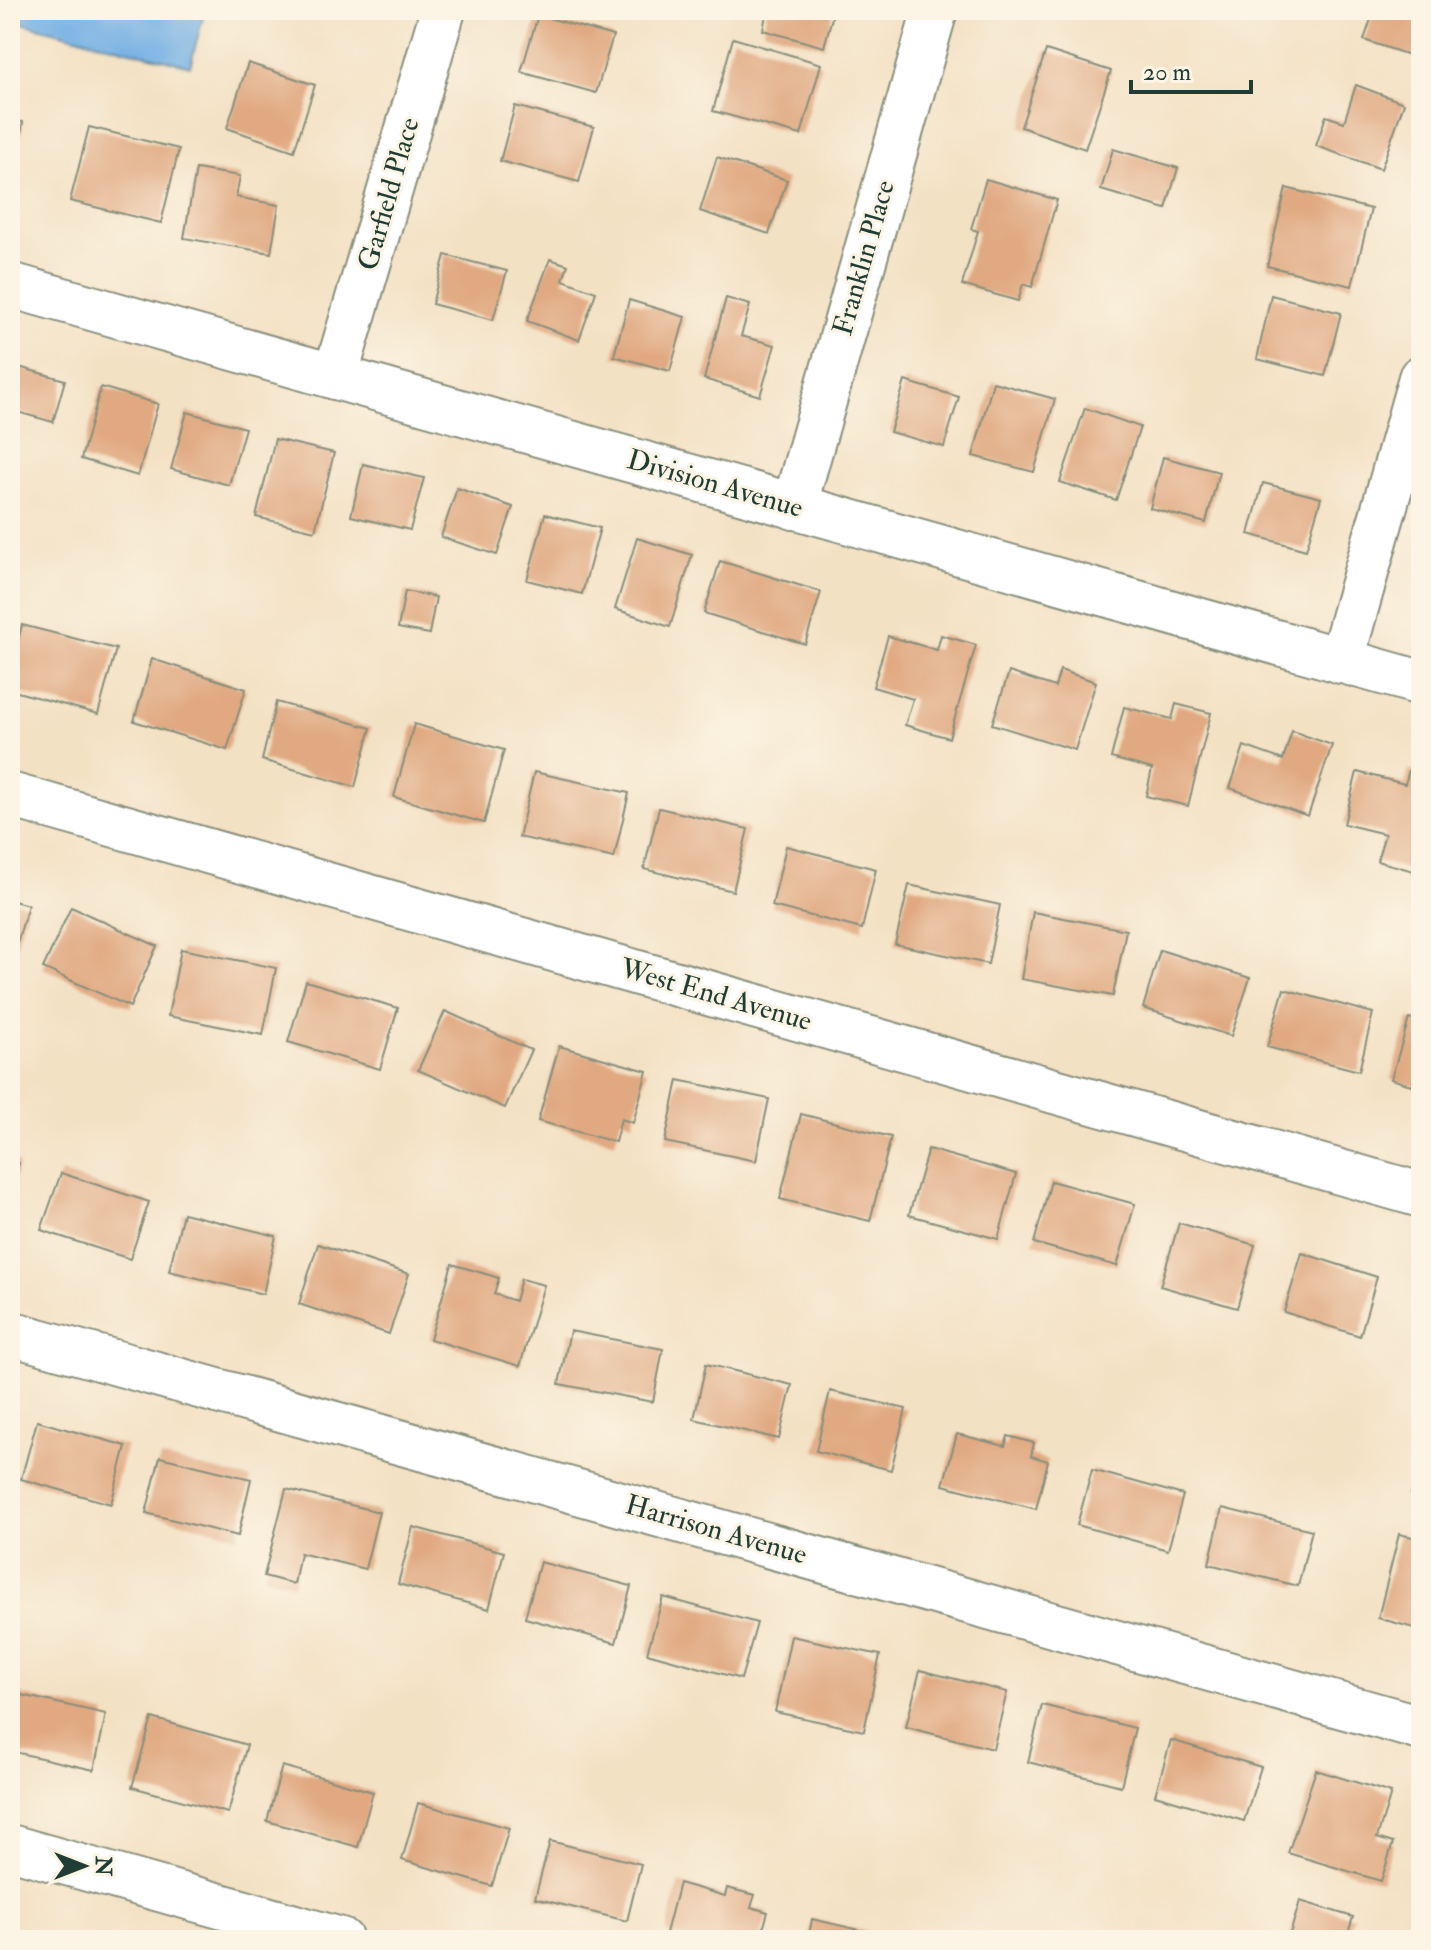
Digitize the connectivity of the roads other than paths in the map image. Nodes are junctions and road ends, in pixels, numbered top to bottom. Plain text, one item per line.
1 (443, 10) edge
2 (935, 10) edge
3 (10, 285) edge
4 (335, 377) junction
5 (1421, 378) edge
6 (794, 507) junction
7 (1341, 661) junction
8 (1421, 683) edge
9 (10, 795) edge
10 (1421, 1195) edge
11 (10, 1333) edge
12 (1421, 1728) edge
13 (10, 1847) edge
14 (341, 1940) edge

1 - 4 street, Garfield Place
2 - 6 street, Franklin Place
3 - 4 street, Division Avenue
4 - 6 street, Division Avenue
5 - 7 street
6 - 7 street, Division Avenue
7 - 8 street, Division Avenue
9 - 10 street, West End Avenue
11 - 12 street, Harrison Avenue
13 - 14 street

